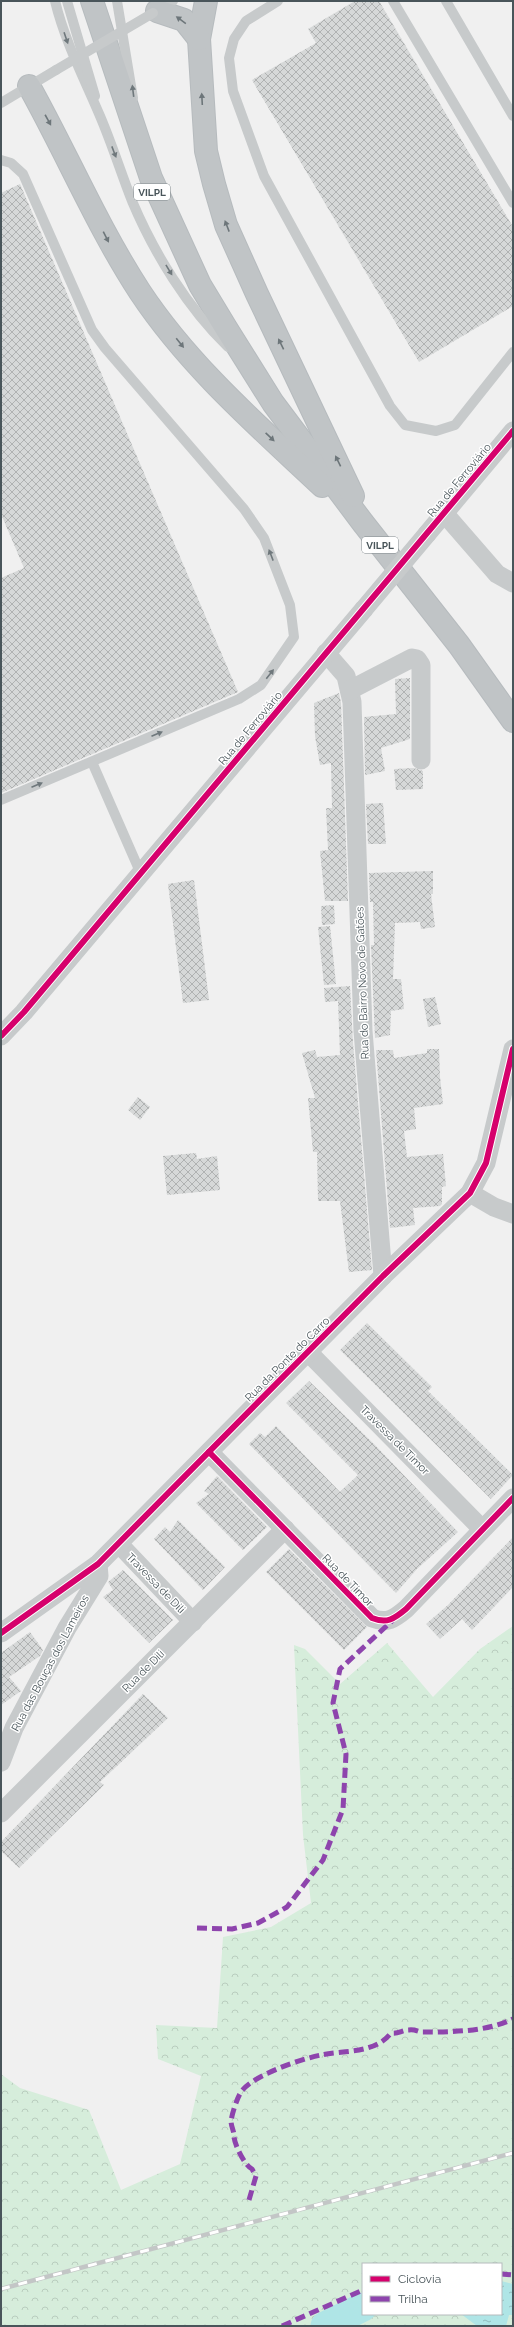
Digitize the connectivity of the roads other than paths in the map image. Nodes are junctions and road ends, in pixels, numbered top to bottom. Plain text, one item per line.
1 (55, 1) edge
2 (66, 1) edge
3 (88, 1) edge
4 (92, 1) edge
5 (117, 1) edge
6 (206, 1) edge
7 (278, 1) edge
8 (393, 1) edge
9 (446, 1) edge
10 (161, 8) edge
11 (199, 39) junction
12 (29, 86) junction
13 (1, 103) edge
14 (100, 116) junction
15 (513, 116) edge
16 (134, 130) junction
17 (1, 160) edge
18 (513, 203) edge
19 (513, 352) edge
20 (249, 367) junction
21 (513, 431) edge
22 (444, 514) junction
23 (363, 523) junction
24 (513, 583) edge
25 (326, 653) junction
26 (350, 690) junction
27 (513, 721) edge
28 (421, 760) dead end
29 (92, 762) junction
30 (1, 800) edge
31 (140, 874) junction
32 (1, 1036) edge
33 (513, 1049) edge
34 (470, 1193) junction
35 (513, 1214) edge
36 (382, 1276) junction
37 (308, 1352) junction
38 (209, 1452) junction
39 (513, 1498) edge
40 (285, 1529) junction
41 (482, 1529) junction
42 (118, 1544) junction
43 (98, 1564) junction
44 (193, 1622) junction
45 (1, 1633) edge
46 (1, 1762) edge
47 (1, 1813) edge

1 -> 14 lane, VILPL
2 - 14 lane, VILPL
3 - 20 highway, VILPL
4 - 16 highway, VILPL
16 -> 5 lane
6 - 11 highway
7 - 19 lane
8 - 18 lane
9 - 15 lane
11 -> 10 highway
10 - 12 lane, bridge
23 -> 11 highway
12 - 13 lane
12 -> 23 highway
14 -> 20 lane, VILPL
16 - 20 highway, VILPL
29 -> 17 lane
20 - 23 highway, VILPL
21 - 22 street, Rua de Ferroviário
22 - 24 street
22 - 25 street, Rua de Ferroviário, bridge
23 - 27 highway, VILPL
25 - 26 street, Rua do Bairro Novo de Gatões
25 - 31 street, Rua de Ferroviário
26 - 28 street
26 - 36 street, Rua do Bairro Novo de Gatões
30 -> 29 lane
29 - 31 lane
31 - 32 street, Rua de Ferroviário
33 - 34 street, Rua da Ponte do Carro
34 - 35 street
34 - 36 street, Rua da Ponte do Carro
36 - 37 street, Rua da Ponte do Carro
37 - 38 street, Rua da Ponte do Carro
37 - 41 street, Travessa de Timor
38 - 40 street, Rua de Timor
38 - 42 street, Rua da Ponte do Carro
39 - 41 street, Rua de Timor
40 - 41 street, Rua de Timor
40 - 44 street, Rua de Dili
42 - 43 street, Rua da Ponte do Carro
42 - 44 street, Travessa de Dili
43 - 45 street, Rua da Ponte do Carro
43 - 46 street, Rua das Bouças dos Lameiros
44 - 47 street, Rua de Dili

